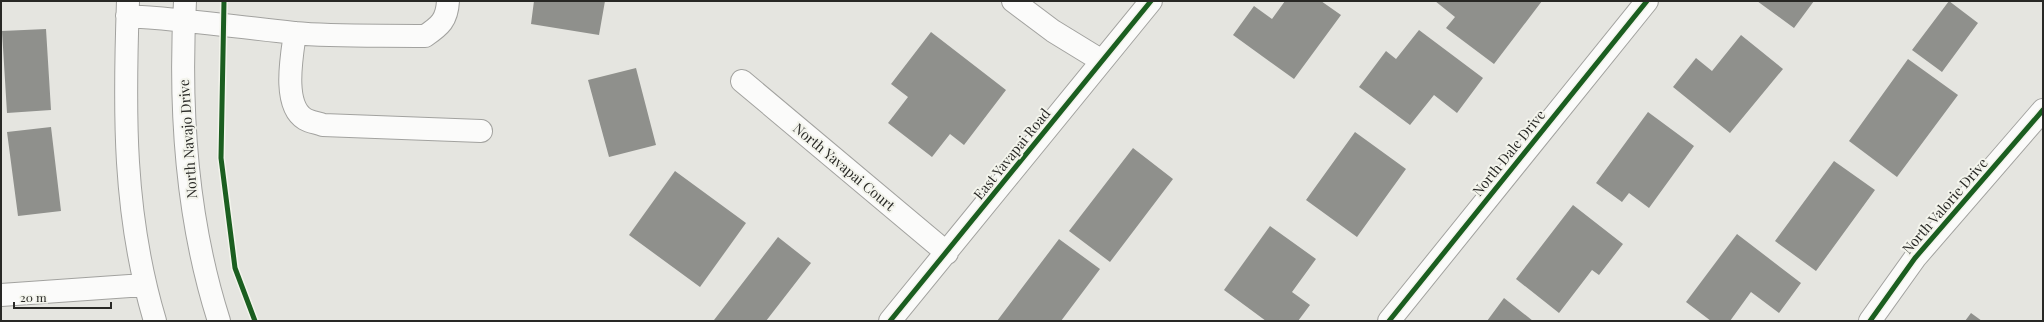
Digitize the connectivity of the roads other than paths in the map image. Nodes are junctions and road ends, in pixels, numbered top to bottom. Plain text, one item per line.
1 (448, 1) edge
2 (1014, 1) edge
3 (1151, 1) edge
4 (1647, 1) edge
5 (128, 8) edge
6 (185, 10) edge
7 (295, 33) junction
8 (1102, 61) junction
9 (742, 81) dead end
10 (2043, 110) edge
11 (481, 131) dead end
12 (947, 254) junction
13 (144, 285) junction
14 (1, 295) edge
15 (155, 321) edge
16 (219, 321) edge
17 (890, 321) edge
18 (1389, 321) edge
19 (1870, 321) edge

1 - 7 street
2 - 8 street
3 - 8 street, East Yavapai Road
4 - 18 street, North Dale Drive
5 - 6 street
5 - 13 street
6 - 7 street
6 - 16 street, North Navajo Drive
7 - 11 street
8 - 12 street, East Yavapai Road
9 - 12 street, North Yavapai Court
10 - 19 street, North Valorie Drive
12 - 17 street, East Yavapai Road
13 - 14 street
13 - 15 street

